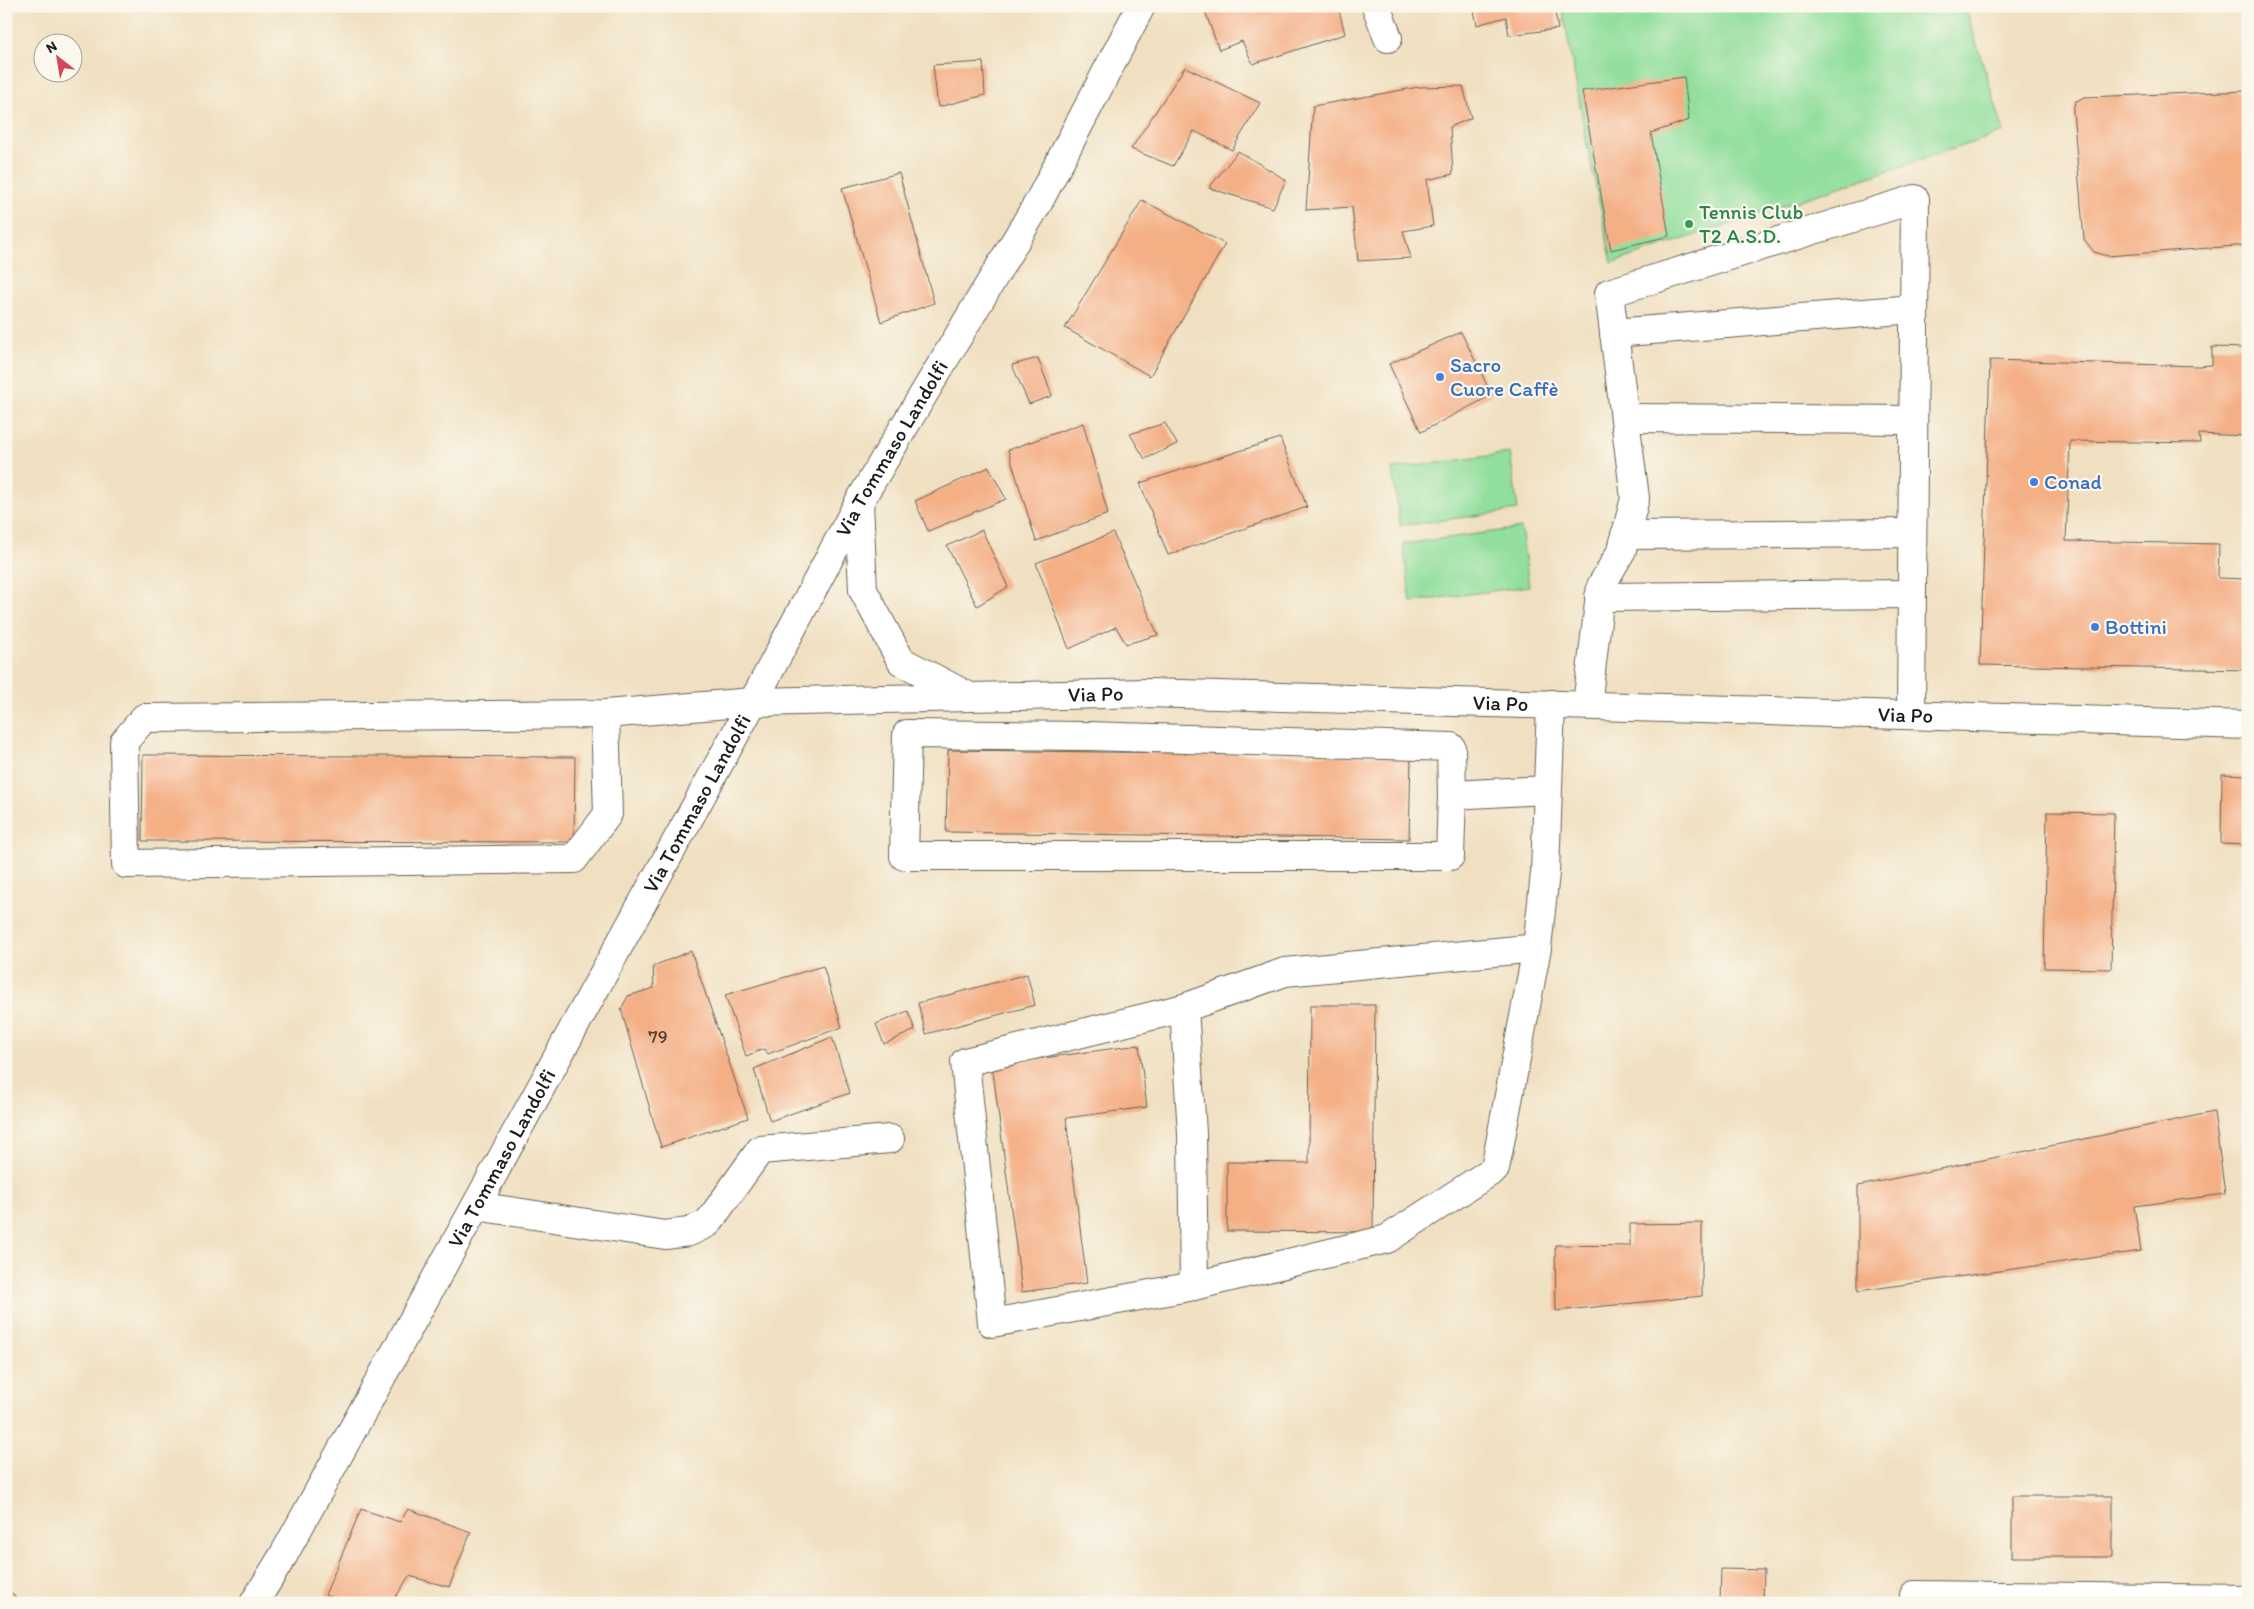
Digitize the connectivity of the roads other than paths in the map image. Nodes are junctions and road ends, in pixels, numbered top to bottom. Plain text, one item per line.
1 (1141, 6) edge
2 (1376, 6) edge
3 (1388, 38) dead end
4 (1914, 309) junction
5 (1614, 334) junction
6 (1625, 418) junction
7 (1913, 420) junction
8 (859, 502) junction
9 (1912, 533) junction
10 (1626, 535) junction
11 (1912, 594) junction
12 (1599, 597) junction
13 (971, 697) junction
14 (753, 702) junction
15 (1551, 704) junction
16 (1587, 705) junction
17 (605, 714) junction
18 (1911, 715) junction
19 (2248, 725) edge
20 (1547, 790) junction
21 (1452, 794) junction
22 (1537, 948) junction
23 (1184, 1008) junction
24 (890, 1139) dead end
25 (476, 1206) junction
26 (1194, 1286) junction
27 (1914, 1595) dead end
28 (2248, 1599) edge
29 (254, 1603) edge

1 - 8 street, Via Tommaso Landolfi
2 - 3 street
4 - 5 street
4 - 5 street
4 - 7 street
5 - 6 street
6 - 7 street
6 - 10 street
7 - 9 street
8 - 13 street
8 - 14 street, Via Tommaso Landolfi
9 - 10 street
9 - 11 street
10 - 12 street
11 - 12 street
11 - 18 street
12 - 16 street
13 - 14 street, Via Po
13 - 15 street, Via Po
14 - 17 street, Via Po
14 - 25 street, Via Tommaso Landolfi
15 - 16 street, Via Po
15 - 20 street
16 - 18 street, Via Po
17 - 17 street, Via Po
18 - 19 street, Via Po
20 - 21 street
20 - 22 street
21 - 21 street
22 - 23 street
22 - 26 street
23 - 26 street
23 - 26 street
24 - 25 street
25 - 29 street, Via Tommaso Landolfi
27 - 28 street

